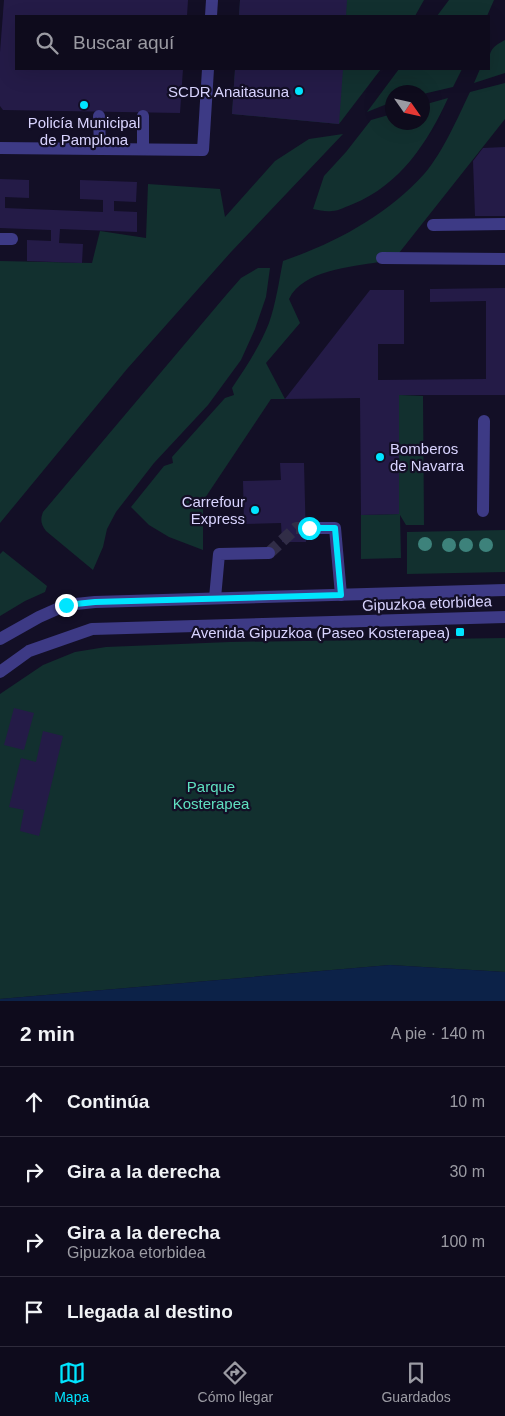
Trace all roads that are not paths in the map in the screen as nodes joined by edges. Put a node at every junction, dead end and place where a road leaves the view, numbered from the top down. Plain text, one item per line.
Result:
1 (212, 0) edge
2 (211, 15) edge
3 (208, 70) edge
4 (99, 116) dead end
5 (143, 116) dead end
6 (0, 148) edge
7 (100, 149) junction
8 (143, 150) junction
9 (505, 224) edge
10 (433, 225) dead end
11 (382, 258) dead end
12 (505, 259) edge
13 (484, 421) dead end
14 (482, 511) dead end
15 (309, 528) tunnel mouth
16 (269, 553) tunnel mouth
17 (505, 590) edge
18 (341, 595) junction
19 (215, 598) junction
20 (505, 617) edge
21 (0, 639) edge
22 (0, 672) edge

1 - 2 street
3 - 8 street
4 - 7 street
5 - 8 street
6 - 7 street
7 - 8 street
9 - 10 street
11 - 12 street
13 - 14 street
15 - 18 street
16 - 19 street
17 - 18 street, Gipuzkoa etorbidea
18 - 19 street, Gipuzkoa etorbidea
19 - 21 street, Gipuzkoa etorbidea
20 - 22 street, Gipuzkoa etorbidea

